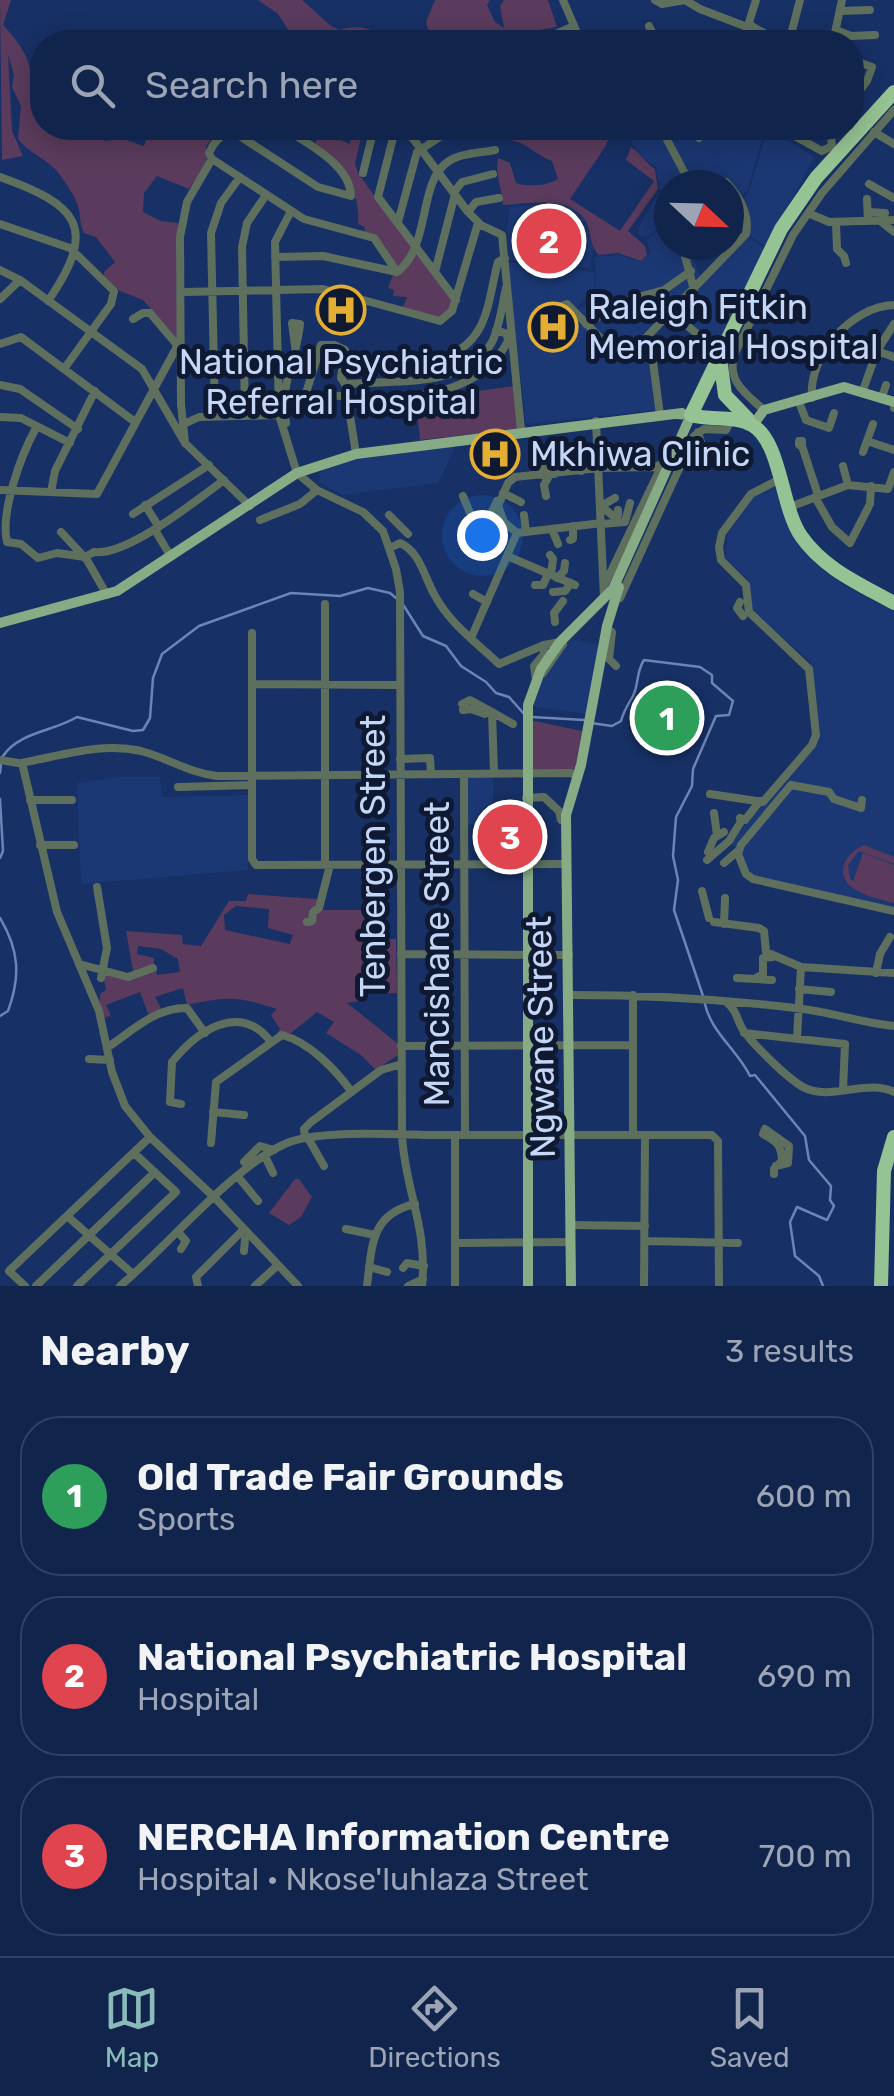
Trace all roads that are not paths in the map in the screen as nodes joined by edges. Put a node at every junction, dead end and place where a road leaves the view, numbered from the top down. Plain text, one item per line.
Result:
1 (563, 0) edge
2 (655, 0) edge
3 (756, 0) edge
4 (800, 0) edge
5 (842, 0) edge
6 (688, 1) edge
7 (870, 10) dead end
8 (840, 11) junction
9 (747, 25) junction
10 (574, 26) junction
11 (649, 26) dead end
12 (565, 30) edge
13 (576, 30) edge
14 (652, 30) edge
15 (746, 30) edge
16 (757, 30) edge
17 (793, 30) edge
18 (836, 30) edge
19 (864, 35) edge
20 (875, 35) dead end
21 (864, 64) edge
22 (864, 86) edge
23 (894, 92) edge
24 (894, 100) edge
25 (894, 110) edge
26 (864, 125) edge
27 (874, 132) junction
28 (864, 134) edge
29 (217, 140) edge
30 (247, 140) edge
31 (301, 140) edge
32 (371, 140) edge
33 (392, 140) edge
34 (416, 140) edge
35 (436, 140) edge
36 (668, 140) edge
37 (802, 140) edge
38 (831, 140) edge
39 (850, 140) edge
40 (859, 140) edge
41 (894, 144) edge
42 (422, 149) junction
43 (495, 150) dead end
44 (212, 160) junction
45 (438, 170) junction
46 (685, 170) edge
47 (363, 173) dead end
48 (493, 174) dead end
49 (0, 177) edge
50 (240, 177) junction
51 (869, 184) dead end
52 (454, 193) junction
53 (266, 194) junction
54 (499, 198) dead end
55 (894, 198) edge
56 (291, 211) junction
57 (744, 211) edge
58 (468, 212) junction
59 (808, 212) junction
60 (894, 220) edge
61 (398, 222) junction
62 (478, 223) junction
63 (836, 223) junction
64 (886, 223) edge
65 (0, 224) edge
66 (744, 236) edge
67 (885, 238) dead end
68 (416, 248) junction
69 (75, 252) junction
70 (275, 257) junction
71 (505, 258) junction
72 (687, 260) edge
73 (722, 260) edge
74 (846, 264) dead end
75 (0, 270) edge
76 (691, 271) junction
77 (397, 272) junction
78 (434, 272) junction
79 (20, 280) junction
80 (508, 281) junction
81 (275, 289) junction
82 (212, 290) junction
83 (244, 290) junction
84 (694, 290) junction
85 (182, 292) junction
86 (0, 300) edge
87 (456, 300) junction
88 (48, 301) junction
89 (893, 304) edge
90 (551, 310) dead end
91 (671, 312) junction
92 (133, 319) dead end
93 (586, 324) junction
94 (496, 330) junction
95 (90, 332) junction
96 (295, 336) dead end
97 (885, 336) edge
98 (702, 338) dead end
99 (180, 342) junction
100 (0, 344) edge
101 (636, 347) junction
102 (894, 360) edge
103 (64, 369) junction
104 (721, 374) junction
105 (289, 376) junction
106 (344, 379) junction
107 (308, 383) junction
108 (0, 385) edge
109 (886, 385) dead end
110 (154, 387) junction
111 (863, 390) junction
112 (95, 392) junction
113 (806, 396) junction
114 (347, 400) junction
115 (888, 402) edge
116 (278, 415) junction
117 (660, 415) junction
118 (0, 416) edge
119 (215, 416) junction
120 (245, 416) junction
121 (692, 417) junction
122 (746, 418) junction
123 (596, 421) junction
124 (135, 422) junction
125 (286, 423) dead end
126 (184, 424) junction
127 (36, 428) junction
128 (78, 429) junction
129 (522, 430) junction
130 (826, 438) dead end
131 (673, 440) dead end
132 (185, 442) junction
133 (70, 444) junction
134 (800, 448) dead end
135 (356, 454) junction
136 (709, 454) dead end
137 (574, 458) dead end
138 (662, 463) junction
139 (209, 465) junction
140 (842, 466) dead end
141 (599, 468) junction
142 (548, 471) junction
143 (894, 472) edge
144 (297, 473) junction
145 (583, 474) junction
146 (782, 478) junction
147 (224, 480) junction
148 (848, 485) junction
149 (871, 486) junction
150 (524, 488) dead end
151 (5, 490) edge
152 (317, 490) junction
153 (51, 492) junction
154 (464, 496) dead end
155 (502, 496) junction
156 (546, 496) dead end
157 (615, 498) dead end
158 (814, 499) junction
159 (521, 502) dead end
160 (630, 503) dead end
161 (145, 506) junction
162 (250, 506) junction
163 (600, 507) junction
164 (790, 507) junction
165 (618, 510) dead end
166 (133, 514) dead end
167 (389, 515) dead end
168 (524, 515) dead end
169 (539, 518) dead end
170 (260, 520) dead end
171 (587, 524) junction
172 (602, 524) junction
173 (573, 526) junction
174 (157, 528) junction
175 (546, 529) junction
176 (61, 532) dead end
177 (408, 534) dead end
178 (521, 535) junction
179 (585, 537) dead end
180 (570, 540) dead end
181 (548, 541) dead end
182 (558, 544) dead end
183 (390, 548) junction
184 (550, 555) dead end
185 (533, 556) dead end
186 (85, 558) junction
187 (172, 558) junction
188 (564, 564) dead end
189 (515, 566) junction
190 (552, 576) junction
191 (606, 584) junction
192 (535, 586) dead end
193 (493, 587) junction
194 (505, 592) dead end
195 (553, 592) dead end
196 (473, 594) dead end
197 (107, 595) junction
198 (620, 598) dead end
199 (894, 600) edge
200 (563, 601) dead end
201 (604, 601) junction
202 (487, 602) junction
203 (740, 602) dead end
204 (326, 604) dead end
205 (743, 616) dead end
206 (588, 617) junction
207 (556, 622) dead end
208 (0, 623) edge
209 (607, 627) junction
210 (252, 633) dead end
211 (471, 638) junction
212 (562, 641) junction
213 (544, 645) junction
214 (522, 654) junction
215 (534, 666) junction
216 (616, 666) dead end
217 (253, 684) junction
218 (534, 684) junction
219 (326, 685) junction
220 (400, 685) junction
221 (462, 707) dead end
222 (489, 713) junction
223 (513, 724) dead end
224 (400, 732) junction
225 (411, 733) dead end
226 (423, 753) dead end
227 (400, 755) junction
228 (18, 765) edge
229 (494, 773) junction
230 (527, 773) junction
231 (400, 774) junction
232 (431, 774) junction
233 (464, 774) junction
234 (326, 775) junction
235 (577, 777) junction
236 (252, 781) junction
237 (178, 787) dead end
238 (710, 794) dead end
239 (526, 798) junction
240 (30, 800) junction
241 (72, 800) dead end
242 (862, 800) dead end
243 (758, 803) junction
244 (744, 804) dead end
245 (714, 813) dead end
246 (566, 820) junction
247 (512, 823) dead end
248 (526, 825) junction
249 (65, 844) dead end
250 (40, 845) junction
251 (738, 850) junction
252 (724, 863) dead end
253 (526, 864) junction
254 (566, 864) junction
255 (327, 865) junction
256 (401, 865) junction
257 (464, 865) junction
258 (94, 891) dead end
259 (702, 891) dead end
260 (66, 898) dead end
261 (725, 898) dead end
262 (53, 903) junction
263 (894, 911) edge
264 (307, 922) dead end
265 (724, 924) junction
266 (890, 938) dead end
267 (401, 954) junction
268 (568, 954) junction
269 (106, 955) junction
270 (463, 955) junction
271 (528, 955) junction
272 (772, 957) junction
273 (79, 966) junction
274 (801, 967) junction
275 (153, 968) dead end
276 (876, 972) junction
277 (894, 974) edge
278 (737, 978) dead end
279 (756, 978) junction
280 (772, 980) dead end
281 (799, 990) junction
282 (831, 992) dead end
283 (570, 995) junction
284 (633, 995) junction
285 (720, 1000) junction
286 (798, 1008) junction
287 (894, 1026) edge
288 (744, 1032) junction
289 (206, 1034) junction
290 (797, 1039) junction
291 (270, 1042) junction
292 (569, 1044) junction
293 (528, 1045) junction
294 (633, 1045) junction
295 (401, 1046) junction
296 (464, 1046) junction
297 (108, 1047) junction
298 (88, 1060) dead end
299 (110, 1060) junction
300 (402, 1064) junction
301 (218, 1080) junction
302 (226, 1087) dead end
303 (843, 1090) junction
304 (351, 1092) junction
305 (894, 1092) edge
306 (181, 1104) dead end
307 (215, 1113) junction
308 (244, 1115) dead end
309 (402, 1134) junction
310 (633, 1134) junction
311 (460, 1135) junction
312 (528, 1135) junction
313 (570, 1135) junction
314 (645, 1136) junction
315 (150, 1137) junction
316 (307, 1138) junction
317 (213, 1140) dead end
318 (894, 1141) edge
319 (274, 1150) junction
320 (134, 1153) junction
321 (265, 1156) junction
322 (244, 1162) dead end
323 (324, 1166) dead end
324 (775, 1170) joint
325 (155, 1172) junction
326 (273, 1174) dead end
327 (238, 1178) junction
328 (214, 1198) junction
329 (258, 1201) dead end
330 (706, 1202) dead end
331 (719, 1203) junction
332 (415, 1204) junction
333 (68, 1216) junction
334 (190, 1222) junction
335 (571, 1225) junction
336 (645, 1226) junction
337 (346, 1229) dead end
338 (197, 1230) dead end
339 (178, 1232) junction
340 (376, 1235) junction
341 (89, 1236) junction
342 (241, 1241) junction
343 (529, 1241) junction
344 (645, 1241) junction
345 (571, 1242) junction
346 (718, 1242) junction
347 (456, 1243) junction
348 (738, 1243) dead end
349 (181, 1249) dead end
350 (110, 1255) junction
351 (278, 1265) junction
352 (424, 1266) junction
353 (369, 1267) junction
354 (403, 1268) dead end
355 (388, 1272) dead end
356 (290, 1278) junction
357 (133, 1280) edge
358 (422, 1282) edge
359 (25, 1286) edge
360 (36, 1286) edge
361 (77, 1286) edge
362 (120, 1286) edge
363 (198, 1286) edge
364 (255, 1286) edge
365 (282, 1286) edge
366 (298, 1286) edge
367 (367, 1286) edge
368 (408, 1286) edge
369 (455, 1286) edge
370 (528, 1286) edge
371 (571, 1286) edge
372 (644, 1286) edge
373 (719, 1286) edge
374 (882, 1286) edge

1 - 10 street
2 - 6 street
3 - 9 street
4 - 17 street
5 - 8 street
6 - 9 street
7 - 8 street
8 - 18 street
9 - 15 street
9 - 16 street
10 - 12 street
10 - 13 street
11 - 14 street
19 - 20 street
21 - 22 street
23 - 26 highway
24 - 28 highway
25 - 27 street
27 - 41 street
27 - 59 street
29 - 44 street
30 - 31 street
32 - 47 street
33 - 61 street
34 - 42 street
35 - 42 street
36 - 46 street
37 - 38 street
39 - 121 highway
40 - 104 highway
42 - 45 street
42 - 61 street
43 - 45 street
44 - 50 street
44 - 85 street
45 - 52 street
45 - 68 street
48 - 52 street
49 - 69 street
50 - 53 street
50 - 82 street
51 - 55 street
52 - 58 street
52 - 78 street
53 - 56 street
53 - 83 street
54 - 58 street
56 - 70 street
56 - 77 street
57 - 66 street
58 - 62 street
59 - 63 street
59 - 122 street
60 - 64 street
61 - 68 street
62 - 71 street
62 - 87 street
63 - 64 street
63 - 74 street
64 - 67 street
65 - 69 street
68 - 77 street
68 - 78 street
69 - 88 street
69 - 95 street
70 - 77 street
70 - 81 street
71 - 80 street
71 - 106 street
72 - 76 street
73 - 84 street
75 - 79 street
76 - 84 street
76 - 93 street
78 - 87 street
79 - 86 street
79 - 88 street
80 - 94 street
80 - 129 street
81 - 83 street
81 - 87 street
81 - 116 street
82 - 83 street
82 - 85 street
82 - 119 street
83 - 120 street
84 - 91 street
85 - 99 street
88 - 95 street
89 - 113 street
90 - 93 street
91 - 98 street
91 - 101 street
92 - 99 street
93 - 101 street
94 - 106 street
94 - 114 street
95 - 103 street
95 - 110 street
96 - 105 street
97 - 102 street
97 - 111 street
99 - 110 street
99 - 126 street
100 - 103 street
101 - 117 street
103 - 112 street
104 - 121 highway
104 - 122 highway
105 - 107 street
105 - 125 street
106 - 107 street
106 - 114 street
107 - 114 street
108 - 128 street
109 - 115 street
110 - 124 street
110 - 132 street
111 - 113 main road
111 - 115 main road
112 - 124 street
112 - 128 street
113 - 122 main road
113 - 130 street
114 - 135 street
116 - 120 street
116 - 144 street
117 - 121 main road
117 - 123 main road
118 - 127 street
119 - 120 street
119 - 126 street
121 - 122 highway
121 - 136 street
121 - 198 street
121 - 201 main road
121 - 209 main road, Ngwane Street
122 - 146 highway
123 - 129 main road
123 - 141 street
124 - 153 street
126 - 132 street
127 - 133 street
127 - 151 street
128 - 133 street
129 - 135 main road
131 - 138 street
132 - 139 street
133 - 153 street
134 - 158 street
135 - 144 main road
137 - 145 street
138 - 141 street
138 - 191 street
139 - 147 street
139 - 161 street
140 - 148 street
141 - 145 street
141 - 163 street
142 - 145 street
142 - 150 street
142 - 155 street
142 - 156 street
143 - 149 street
144 - 152 street, Tenbergen Street
144 - 162 main road
146 - 164 highway
146 - 243 street
147 - 162 street
147 - 174 street
148 - 149 street
148 - 158 street
149 - 158 street
151 - 153 street
151 - 186 street
152 - 170 street
152 - 183 street, Tenbergen Street
154 - 155 street
155 - 159 street
155 - 178 street
157 - 163 street
158 - 164 street
160 - 172 street
161 - 166 street
161 - 174 street
162 - 187 main road
163 - 165 street
163 - 172 street
164 - 199 highway
167 - 177 street
168 - 178 street
169 - 175 street
171 - 172 street
171 - 173 street
171 - 179 street
172 - 191 street
173 - 175 street
173 - 180 street
174 - 186 street
174 - 187 street
175 - 178 street
175 - 181 street
175 - 182 street
176 - 186 street
178 - 189 street
183 - 211 street
183 - 220 street, Tenbergen Street
184 - 190 street
185 - 189 street
186 - 197 street
187 - 197 main road
188 - 190 street
189 - 190 street
189 - 193 street
190 - 192 street
190 - 195 street
191 - 201 street
193 - 194 street
193 - 202 street
196 - 202 street
197 - 208 main road
200 - 207 street
201 - 206 main road
202 - 211 street
203 - 205 street
204 - 219 street
206 - 209 main road
206 - 212 main road
209 - 216 street
209 - 235 main road, Ngwane Street
210 - 217 street
211 - 214 street
212 - 213 street
212 - 218 main road
213 - 214 street
213 - 215 street
214 - 215 street
215 - 218 street
217 - 219 street
217 - 236 street
218 - 230 main road
219 - 220 street
219 - 234 street
220 - 224 street, Tenbergen Street
221 - 222 street
222 - 223 street
222 - 229 street
224 - 225 street
224 - 227 street, Tenbergen Street
226 - 227 street
227 - 231 street, Tenbergen Street
227 - 232 street
228 - 236 street
228 - 240 street
229 - 230 street
229 - 233 street
230 - 235 street
230 - 239 main road
231 - 232 street
231 - 234 street
231 - 256 street, Tenbergen Street
232 - 233 street
233 - 257 street, Mancishane Street
234 - 236 street
234 - 255 street
235 - 246 main road, Ngwane Street
236 - 237 street
236 - 255 street
238 - 243 street
239 - 246 street
239 - 248 main road
240 - 241 street
240 - 250 street
242 - 251 street
243 - 244 street
243 - 245 street
246 - 254 main road, Ngwane Street
247 - 248 street
248 - 253 main road
249 - 250 street
250 - 262 street
251 - 252 street
251 - 263 street
253 - 254 street
253 - 257 street
253 - 271 main road
254 - 268 main road, Ngwane Street
255 - 256 street
255 - 264 street
256 - 257 street
256 - 267 street, Tenbergen Street
257 - 270 street, Mancishane Street
258 - 269 street
259 - 265 street
260 - 262 street
261 - 265 street
262 - 273 street
265 - 272 street
266 - 276 street
267 - 270 street
267 - 295 street, Tenbergen Street
268 - 271 street
268 - 283 main road, Ngwane Street
269 - 273 street
269 - 275 street
270 - 271 street
270 - 296 street, Mancishane Street
271 - 293 main road
272 - 274 street
272 - 279 street
273 - 297 street
274 - 276 street
274 - 281 street
276 - 277 street
278 - 279 street
279 - 280 street
281 - 282 street
281 - 286 street
283 - 284 street
283 - 292 main road, Ngwane Street
284 - 285 street
284 - 294 street
285 - 286 street
285 - 288 street
286 - 287 street
286 - 290 street
288 - 290 street
288 - 303 street
289 - 291 street
289 - 297 street
289 - 306 street
290 - 303 street
291 - 301 street
291 - 304 street
292 - 293 street
292 - 294 street
292 - 313 main road, Ngwane Street
293 - 296 street
293 - 312 main road
294 - 310 street
295 - 296 street
295 - 300 street, Tenbergen Street
296 - 311 street, Mancishane Street
297 - 299 street
298 - 299 street
299 - 315 street
300 - 304 street
300 - 309 street, Tenbergen Street
301 - 302 street
301 - 307 street
303 - 305 street
304 - 316 street
307 - 308 street
307 - 317 street
309 - 311 street
309 - 316 street
309 - 332 street, Tenbergen Street
310 - 313 street
310 - 314 street
311 - 312 street
311 - 347 street, Mancishane Street
312 - 313 street
312 - 343 main road
313 - 335 main road, Ngwane Street
314 - 331 street
314 - 336 street
315 - 320 street
315 - 328 street
316 - 319 street
316 - 323 street
318 - 374 highway
319 - 321 street
319 - 322 street
320 - 325 street
320 - 333 street
321 - 326 street
321 - 327 street
324 - 324 street
325 - 341 street
325 - 350 street
327 - 328 street
327 - 329 street
328 - 334 street
328 - 342 street
330 - 331 street
331 - 346 street
332 - 340 street
332 - 352 street, Tenbergen Street
333 - 341 street
333 - 359 street
334 - 338 street
334 - 339 street
335 - 336 street
335 - 345 main road, Ngwane Street
336 - 344 street
337 - 340 street
339 - 349 street
339 - 357 street
340 - 353 street
341 - 350 street
341 - 360 street
342 - 351 street
342 - 363 street
343 - 345 street
343 - 347 street
343 - 370 main road
344 - 346 street
344 - 372 street
345 - 371 main road, Ngwane Street
346 - 348 street
346 - 373 street
347 - 369 street, Mancishane Street
350 - 357 street
350 - 361 street
351 - 356 street
351 - 364 street
352 - 354 street
352 - 358 street, Tenbergen Street
353 - 355 street
353 - 367 street
356 - 365 street
356 - 366 street
357 - 362 street
358 - 368 street

